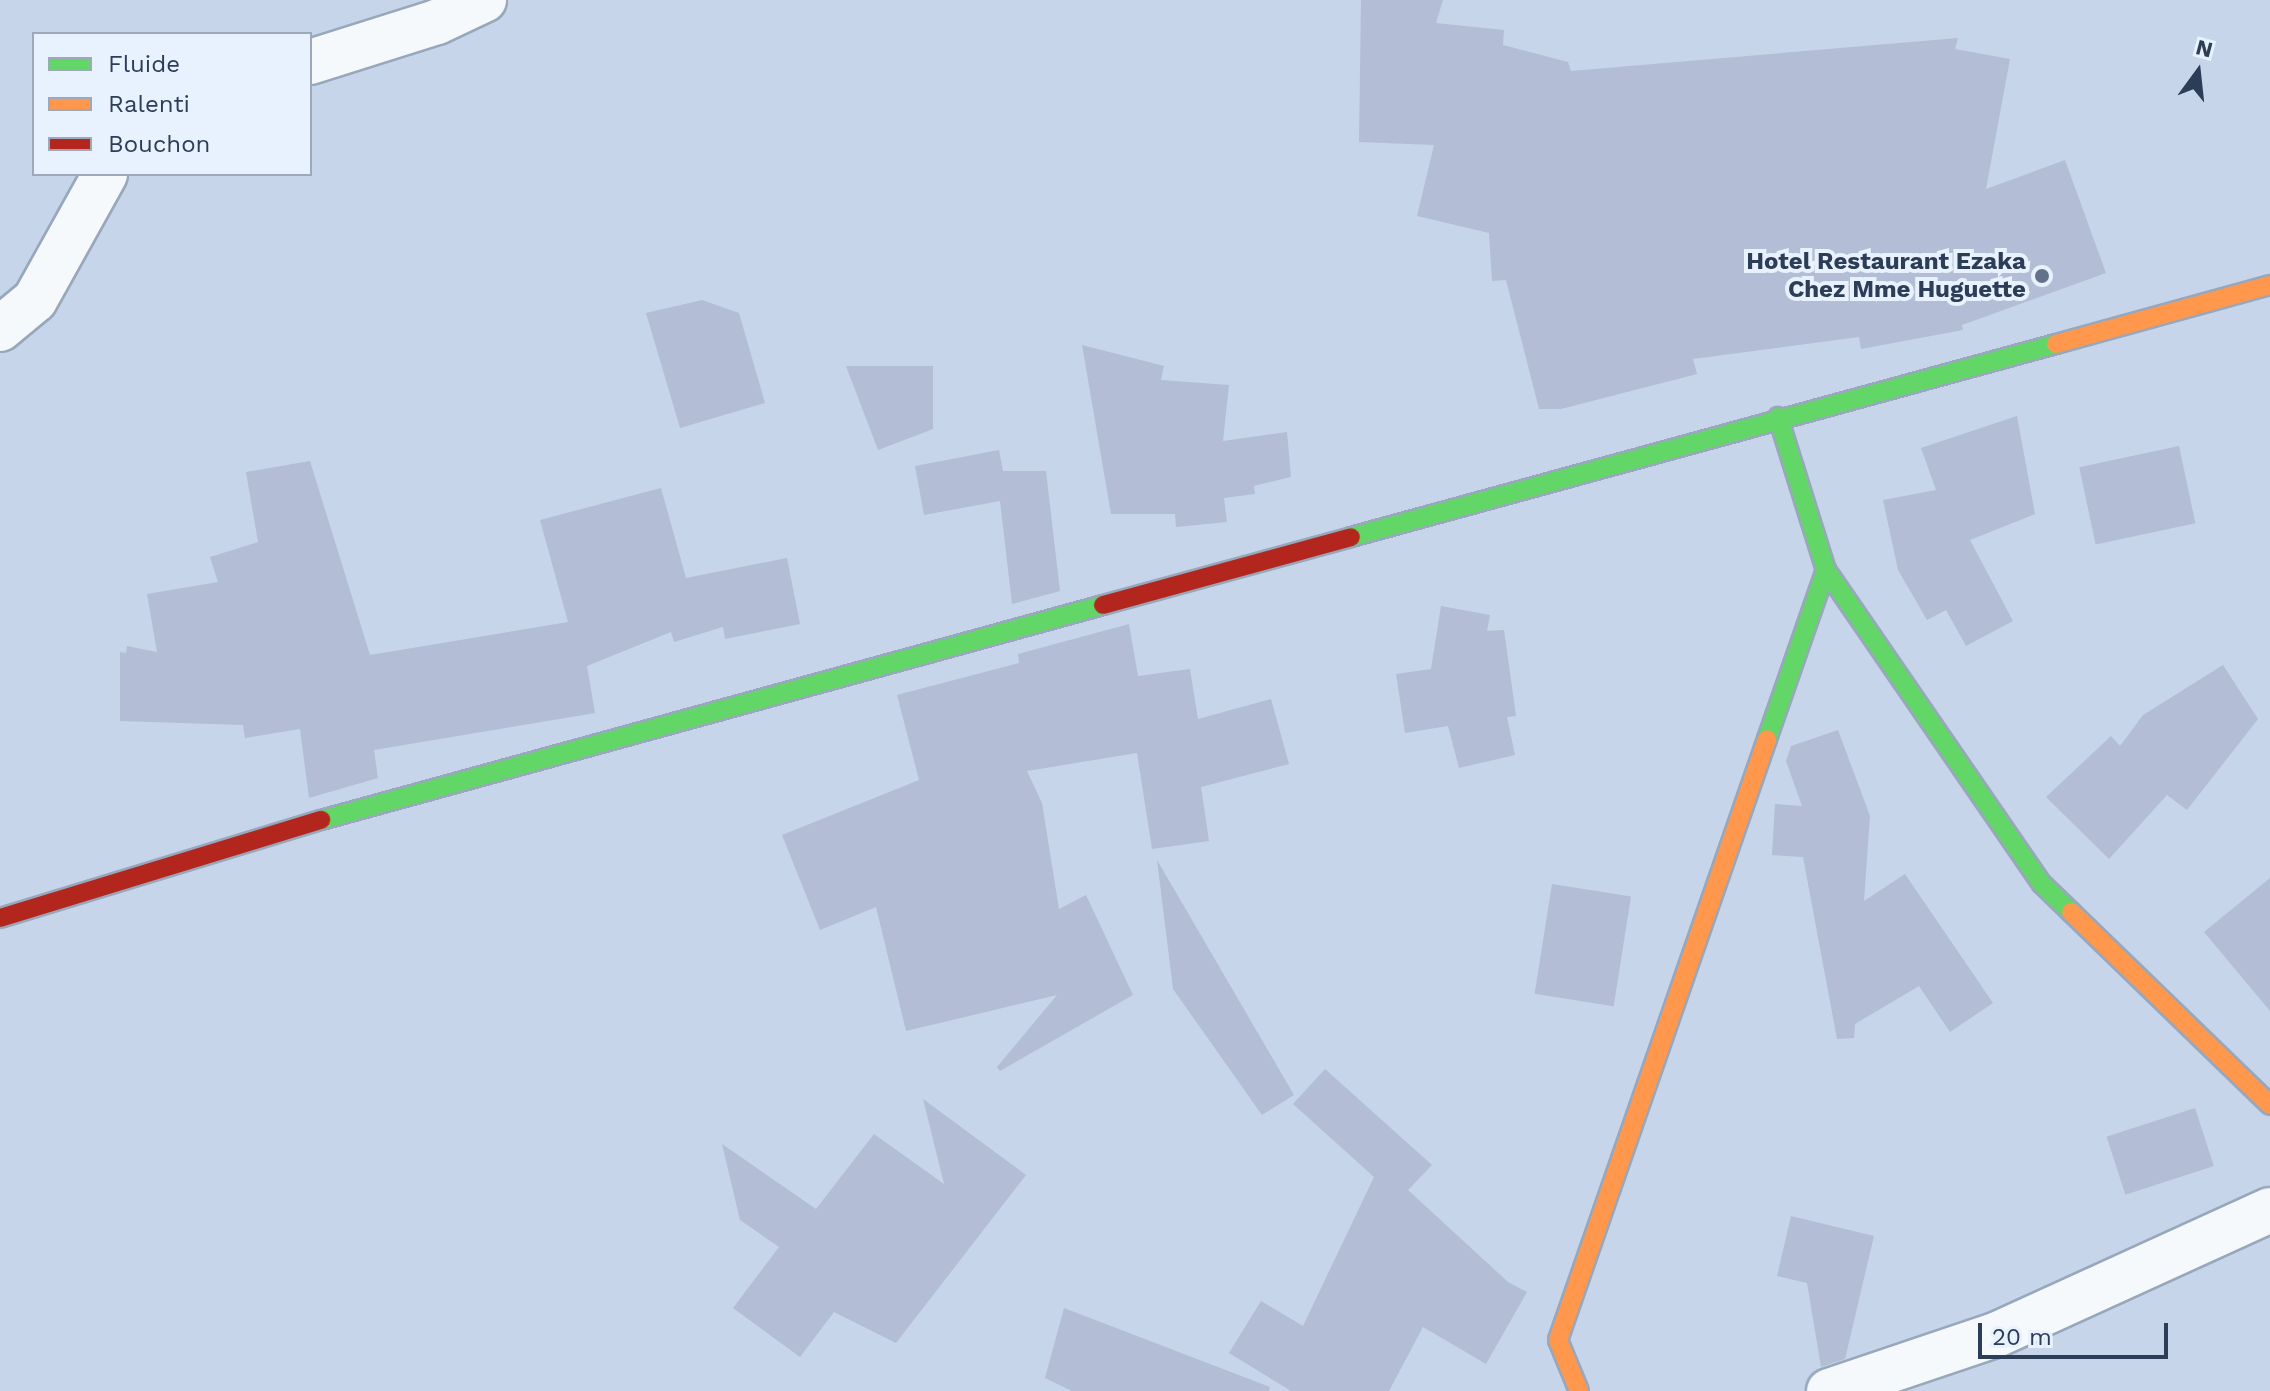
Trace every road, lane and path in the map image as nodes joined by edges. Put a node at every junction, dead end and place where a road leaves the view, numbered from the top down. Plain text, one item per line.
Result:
1 (484, 0) edge
2 (312, 61) edge
3 (104, 176) edge
4 (2270, 285) edge
5 (0, 329) edge
6 (1778, 417) junction
7 (1826, 570) junction
8 (0, 918) edge
9 (2270, 1105) edge
10 (2270, 1210) edge
11 (1579, 1391) edge
12 (1829, 1391) edge

1 - 2 street
3 - 5 street
4 - 6 street
6 - 7 street
6 - 8 street
7 - 9 street
7 - 11 street
10 - 12 street

